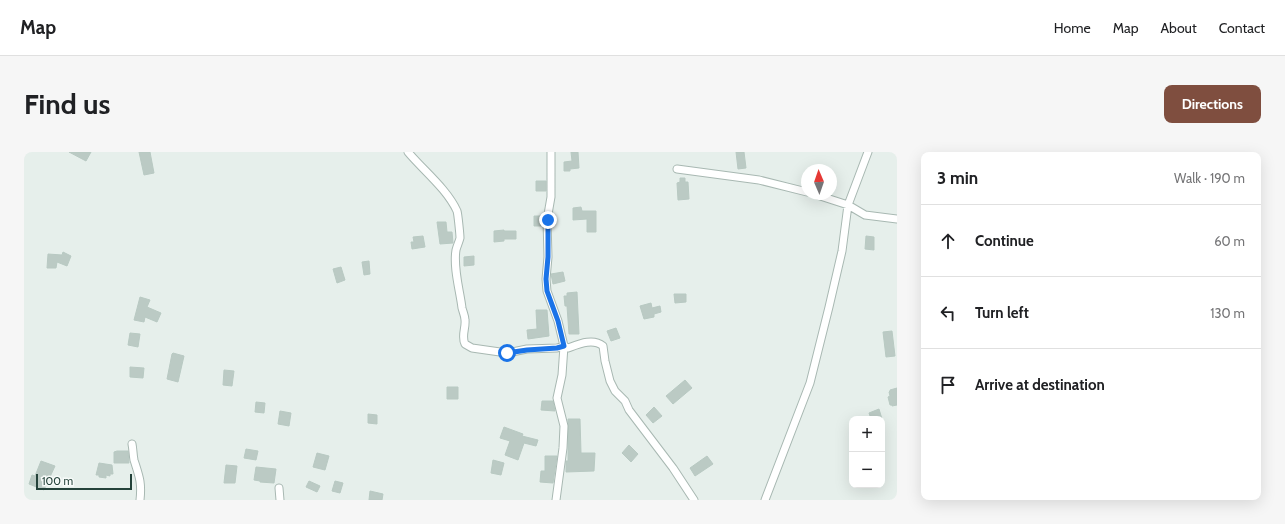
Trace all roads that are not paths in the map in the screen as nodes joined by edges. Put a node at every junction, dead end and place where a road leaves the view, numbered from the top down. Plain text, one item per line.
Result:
1 (408, 152) edge
2 (551, 152) edge
3 (868, 152) edge
4 (677, 169) dead end
5 (801, 190) edge
6 (833, 200) edge
7 (848, 205) junction
8 (897, 219) edge
9 (564, 346) junction
10 (132, 444) dead end
11 (279, 488) dead end
12 (140, 500) edge
13 (280, 500) edge
14 (556, 500) edge
15 (694, 500) edge
16 (765, 500) edge

1 - 9 street
2 - 9 street
3 - 7 street
4 - 5 street
6 - 7 street
7 - 8 street
7 - 16 street
9 - 14 street
9 - 15 street
10 - 12 street
11 - 13 street

